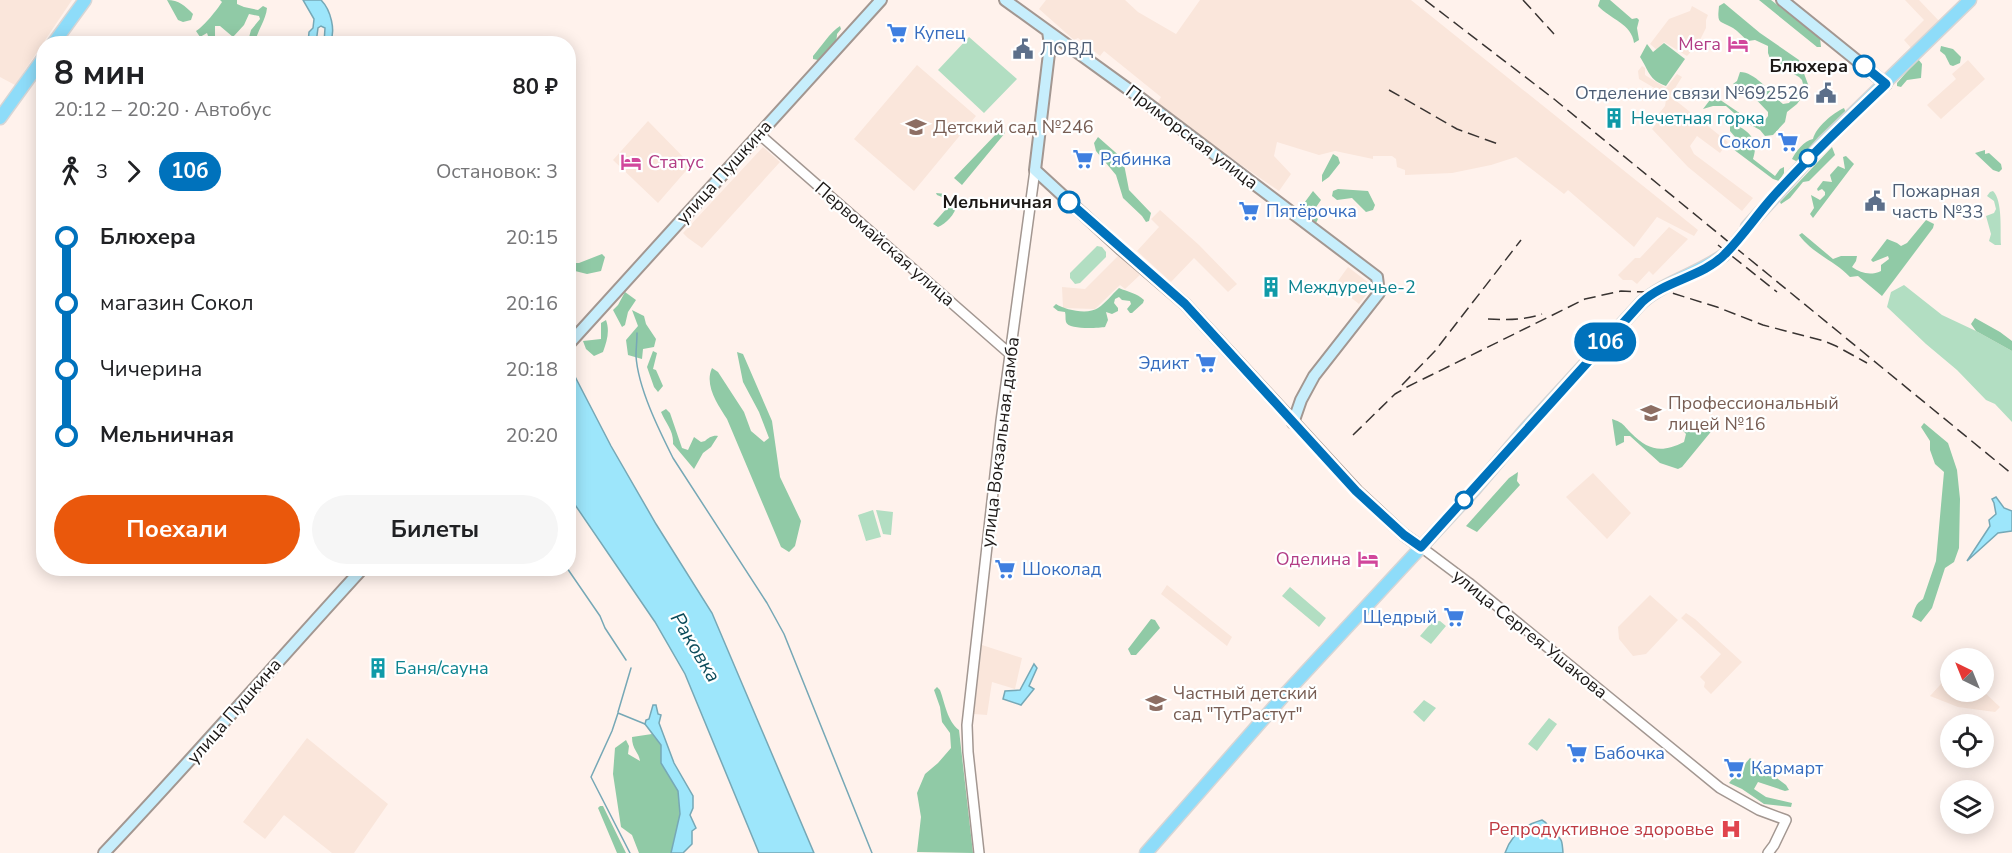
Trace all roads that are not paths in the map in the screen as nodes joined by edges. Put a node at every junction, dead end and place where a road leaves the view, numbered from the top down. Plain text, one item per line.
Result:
1 (85, 0) edge
2 (881, 0) edge
3 (1005, 0) edge
4 (1782, 0) edge
5 (1970, 0) edge
6 (1048, 31) junction
7 (59, 36) edge
8 (36, 67) edge
9 (1886, 84) junction
10 (0, 118) edge
11 (759, 134) junction
12 (1035, 170) junction
13 (1747, 227) tunnel mouth
14 (1724, 255) tunnel mouth
15 (576, 336) edge
16 (1011, 354) junction
17 (1293, 423) junction
18 (1421, 547) junction
19 (356, 576) edge
20 (104, 853) edge
21 (979, 853) edge
22 (1146, 853) edge
23 (1768, 853) edge

1 - 7 main road
2 - 11 main road, улица Пушкина
3 - 6 main road, Приморская улица
4 - 9 main road
5 - 9 main road
6 - 12 main road, улица Вокзальная дамба
6 - 17 main road, Приморская улица
8 - 10 main road
9 - 13 main road
11 - 15 main road, улица Пушкина
11 - 16 street, Первомайская улица
12 - 16 street, улица Вокзальная дамба
12 - 17 main road, улица Сергея Ушакова
14 - 18 main road
16 - 21 street, улица Вокзальная дамба
17 - 18 main road, улица Сергея Ушакова
18 - 22 main road
18 - 23 street, улица Сергея Ушакова
19 - 20 main road, улица Пушкина

